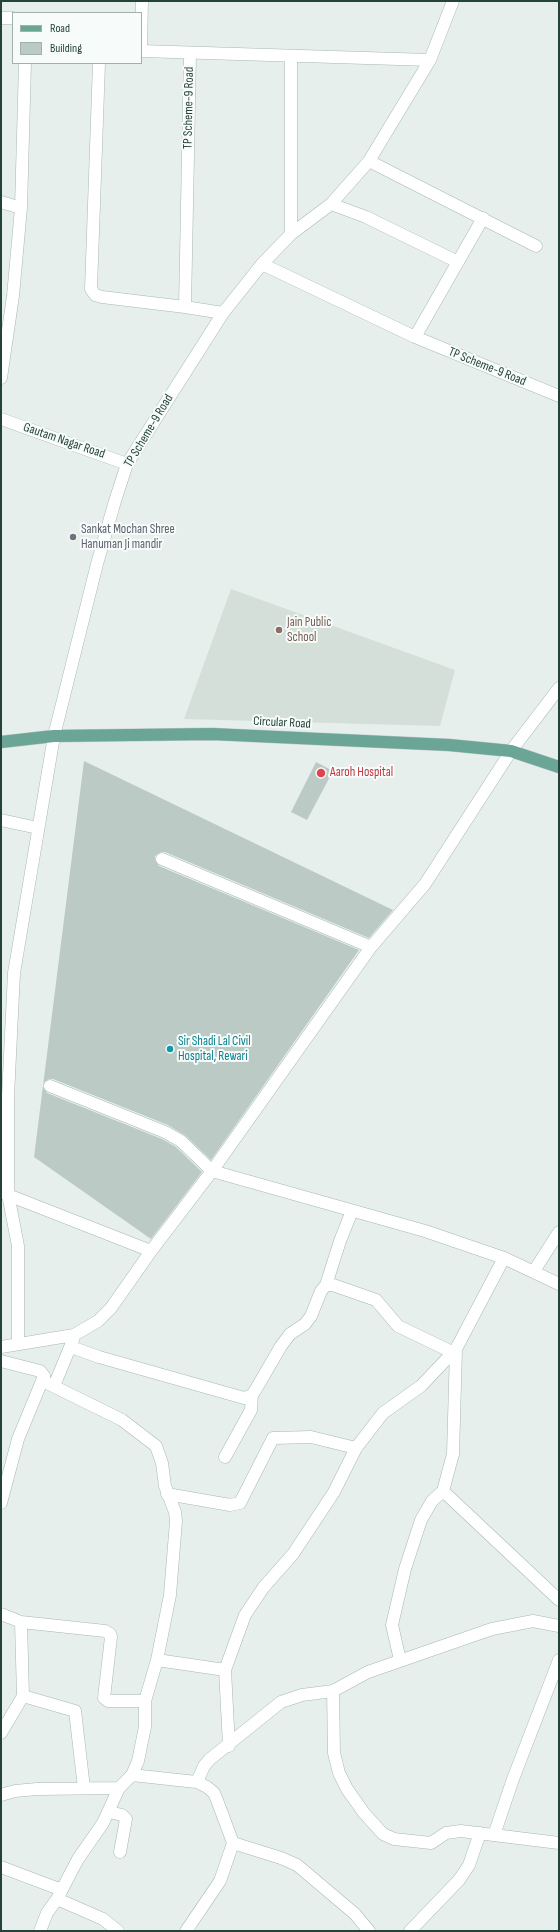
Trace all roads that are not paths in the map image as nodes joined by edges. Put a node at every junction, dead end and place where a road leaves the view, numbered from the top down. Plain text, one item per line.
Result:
1 (142, 1) edge
2 (453, 1) edge
3 (142, 15) edge
4 (1, 18) edge
5 (12, 18) edge
6 (142, 51) edge
7 (190, 53) junction
8 (291, 56) junction
9 (430, 60) junction
10 (25, 64) edge
11 (99, 64) edge
12 (369, 161) junction
13 (1, 202) edge
14 (331, 204) junction
15 (21, 208) junction
16 (483, 218) junction
17 (292, 234) junction
18 (536, 246) dead end
19 (458, 262) junction
20 (262, 264) junction
21 (185, 306) junction
22 (223, 313) junction
23 (415, 337) junction
24 (1, 378) edge
25 (559, 396) edge
26 (1, 419) edge
27 (127, 464) junction
28 (559, 688) edge
29 (54, 736) junction
30 (1, 742) edge
31 (511, 751) junction
32 (559, 767) edge
33 (1, 820) edge
34 (38, 828) junction
35 (162, 859) dead end
36 (371, 946) junction
37 (50, 1086) dead end
38 (212, 1170) junction
39 (5, 1193) edge
40 (352, 1211) junction
41 (559, 1232) edge
42 (151, 1251) junction
43 (504, 1258) junction
44 (534, 1271) junction
45 (559, 1284) edge
46 (326, 1285) junction
47 (73, 1341) junction
48 (18, 1344) junction
49 (1, 1347) edge
50 (454, 1351) junction
51 (1, 1361) edge
52 (48, 1383) junction
53 (252, 1395) junction
54 (356, 1448) junction
55 (225, 1457) dead end
56 (443, 1491) junction
57 (167, 1494) junction
58 (1, 1503) edge
59 (559, 1600) edge
60 (1, 1614) edge
61 (21, 1622) junction
62 (559, 1626) edge
63 (157, 1660) junction
64 (400, 1660) junction
65 (559, 1660) edge
66 (225, 1670) junction
67 (333, 1691) junction
68 (23, 1696) junction
69 (145, 1701) junction
70 (1, 1733) edge
71 (229, 1746) junction
72 (132, 1775) junction
73 (197, 1782) junction
74 (84, 1788) junction
75 (119, 1788) junction
76 (1, 1795) edge
77 (109, 1812) junction
78 (480, 1833) junction
79 (494, 1835) junction
80 (559, 1842) edge
81 (233, 1843) junction
82 (120, 1852) dead end
83 (1, 1868) edge
84 (60, 1895) junction
85 (40, 1931) edge
86 (118, 1931) edge
87 (186, 1931) edge
88 (369, 1931) edge
89 (410, 1931) edge

1 - 3 street, TP Scheme-9 Road
2 - 9 street, TP Scheme-9 Road
4 - 5 street
6 - 7 street, TP Scheme-9 Road
7 - 8 street, TP Scheme-9 Road
7 - 21 street, TP Scheme-9 Road
8 - 9 street, TP Scheme-9 Road
8 - 17 street
9 - 12 street, TP Scheme-9 Road
10 - 15 street
11 - 21 street
12 - 14 street, TP Scheme-9 Road
12 - 16 street
13 - 15 street
14 - 17 street, TP Scheme-9 Road
14 - 19 street
15 - 24 street
16 - 18 street
16 - 19 street
17 - 20 street, TP Scheme-9 Road
19 - 23 street
20 - 22 street, TP Scheme-9 Road
20 - 23 street, TP Scheme-9 Road
21 - 22 street
22 - 27 street, TP Scheme-9 Road
23 - 25 street, TP Scheme-9 Road
26 - 27 street, Gautam Nagar Road
27 - 29 street, TP Scheme-9 Road
28 - 31 street
29 - 30 main road, Circular Road
29 - 31 main road, Circular Road
29 - 34 street, TP Scheme-9 Road
31 - 32 main road, Circular Road
31 - 36 street
33 - 34 street
34 - 39 street, TP Scheme-9 Road
35 - 36 street
36 - 38 street
37 - 38 street
38 - 40 street
38 - 42 street
39 - 42 street
39 - 48 street, TP Scheme-9 Road
40 - 43 street
40 - 46 street
41 - 44 street
42 - 47 street
43 - 44 street
43 - 50 street
44 - 45 street
46 - 50 street
46 - 53 street
47 - 48 street
47 - 52 street
47 - 53 street
48 - 49 street
50 - 54 street
50 - 56 street
51 - 52 street
52 - 57 street
52 - 58 street
53 - 55 street
54 - 57 street
54 - 66 street
56 - 59 street
56 - 64 street
57 - 63 street
60 - 61 street
61 - 68 street
61 - 69 street
62 - 64 street
63 - 66 street
63 - 69 street
64 - 67 street
65 - 79 street
66 - 71 street
67 - 71 street
67 - 78 street
68 - 70 street
68 - 74 street
69 - 72 street
71 - 73 street
72 - 73 street
72 - 75 street
73 - 81 street
74 - 75 street
74 - 76 street
75 - 77 street
77 - 82 street
77 - 84 street
78 - 79 street
78 - 89 street
79 - 80 street
81 - 87 street
81 - 88 street
83 - 84 street
84 - 85 street
84 - 86 street

